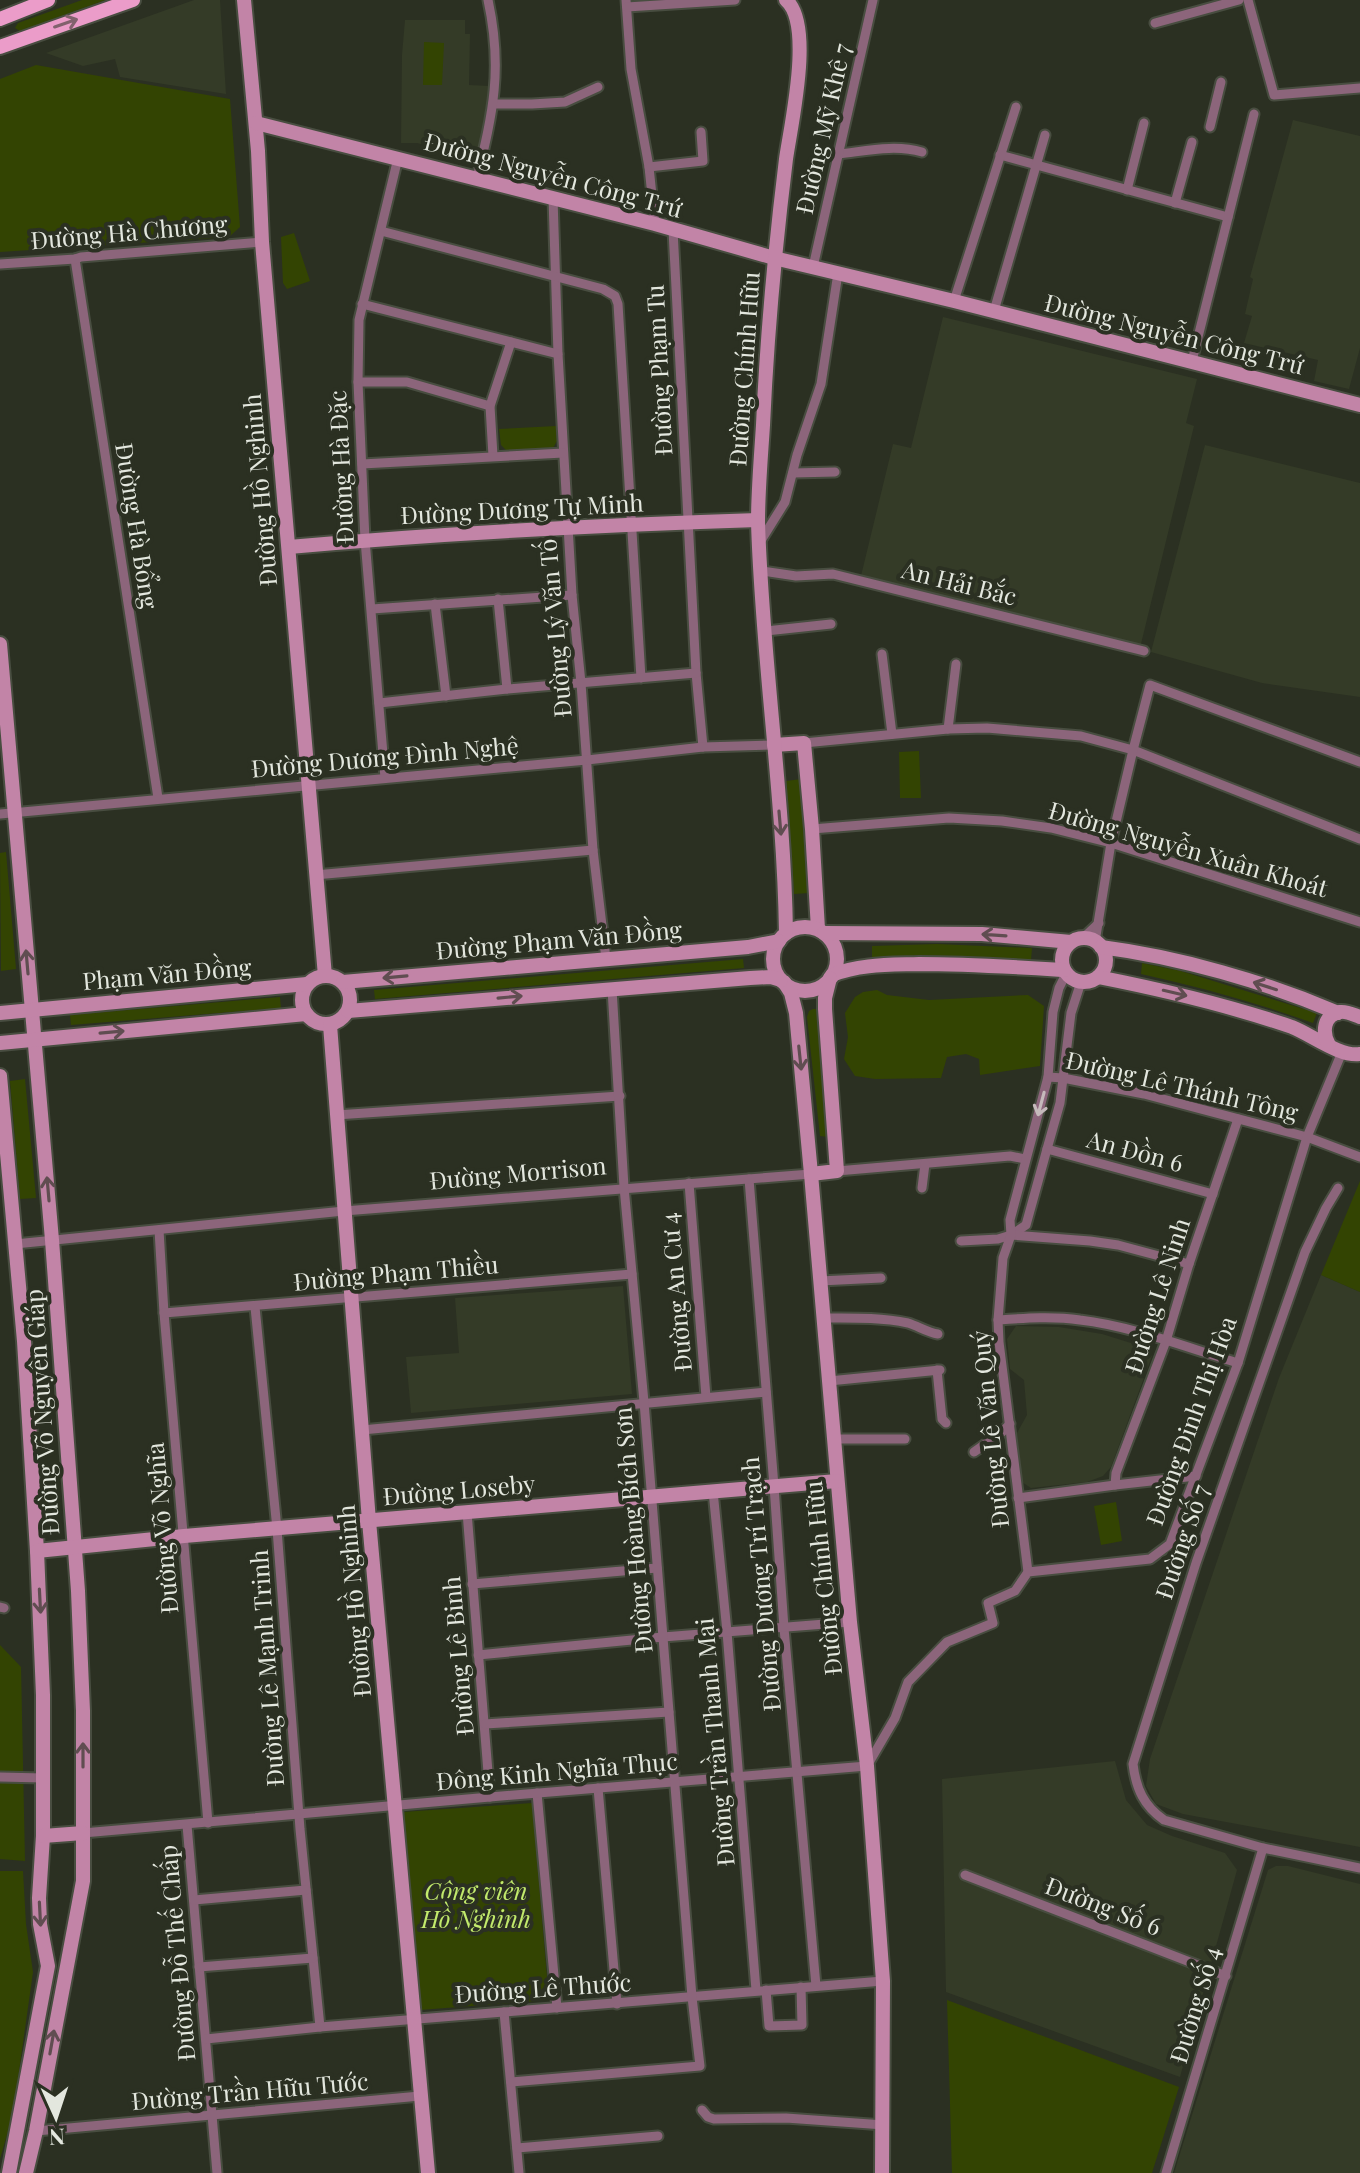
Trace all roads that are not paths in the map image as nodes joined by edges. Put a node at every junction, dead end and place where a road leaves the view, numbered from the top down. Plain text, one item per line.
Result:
1 (48, 0) edge
2 (133, 0) edge
3 (244, 0) edge
4 (488, 0) edge
5 (735, 0) edge
6 (786, 0) edge
7 (873, 0) edge
8 (1239, 0) edge
9 (1248, 0) edge
10 (627, 4) edge
11 (0, 19) edge
12 (1155, 23) dead end
13 (0, 47) edge
14 (1221, 82) dead end
15 (598, 87) dead end
16 (1360, 88) edge
17 (493, 104) junction
18 (1016, 107) dead end
19 (1254, 114) dead end
20 (256, 123) junction
21 (1144, 123) dead end
22 (1210, 127) dead end
23 (701, 132) dead end
24 (1045, 135) dead end
25 (1192, 142) dead end
26 (922, 152) dead end
27 (839, 154) junction
28 (1000, 155) junction
29 (398, 158) junction
30 (1037, 165) junction
31 (649, 167) junction
32 (477, 178) junction
33 (1127, 190) junction
34 (553, 198) junction
35 (1175, 203) junction
36 (1228, 217) junction
37 (655, 224) junction
38 (673, 230) junction
39 (381, 231) junction
40 (262, 242) junction
41 (78, 255) junction
42 (774, 258) junction
43 (0, 264) edge
44 (813, 267) junction
45 (838, 273) junction
46 (556, 278) junction
47 (954, 301) junction
48 (362, 304) junction
49 (994, 311) junction
50 (511, 342) junction
51 (558, 354) junction
52 (1192, 361) junction
53 (358, 382) junction
54 (1360, 405) edge
55 (490, 406) junction
56 (563, 453) junction
57 (493, 456) junction
58 (362, 464) junction
59 (835, 472) dead end
60 (793, 473) junction
61 (758, 520) junction
62 (688, 523) junction
63 (630, 525) junction
64 (568, 527) junction
65 (365, 540) junction
66 (760, 542) junction
67 (289, 547) junction
68 (762, 571) junction
69 (572, 595) junction
70 (498, 599) junction
71 (435, 604) junction
72 (372, 609) junction
73 (831, 624) dead end
74 (766, 631) junction
75 (0, 644) edge
76 (1144, 651) dead end
77 (882, 654) dead end
78 (956, 664) dead end
79 (696, 673) junction
80 (641, 678) junction
81 (581, 683) junction
82 (507, 689) junction
83 (446, 696) junction
84 (379, 703) junction
85 (948, 729) junction
86 (892, 734) junction
87 (804, 743) junction
88 (774, 745) junction
89 (703, 747) junction
90 (1133, 750) junction
91 (587, 760) junction
92 (1360, 762) edge
93 (385, 778) junction
94 (308, 785) junction
95 (158, 798) junction
96 (7, 813) edge
97 (812, 829) junction
98 (1360, 839) edge
99 (1111, 843) junction
100 (593, 850) junction
101 (315, 875) junction
102 (1360, 922) edge
103 (821, 931) junction
104 (782, 937) junction
105 (1088, 942) junction
106 (606, 959) junction
107 (1065, 972) junction
108 (325, 976) junction
109 (831, 976) junction
110 (1098, 977) junction
111 (783, 981) junction
112 (343, 982) junction
113 (1081, 982) junction
114 (307, 984) junction
115 (612, 989) junction
116 (31, 1010) junction
117 (348, 1011) junction
118 (0, 1013) edge
119 (1338, 1013) junction
120 (1359, 1013) edge
121 (306, 1014) junction
122 (330, 1025) junction
123 (34, 1040) junction
124 (0, 1043) edge
125 (1349, 1053) edge
126 (0, 1076) edge
127 (1048, 1077) junction
128 (1063, 1078) junction
129 (620, 1096) junction
130 (336, 1115) junction
131 (1238, 1119) junction
132 (1307, 1137) junction
133 (1047, 1149) junction
134 (1360, 1157) edge
135 (1025, 1159) junction
136 (925, 1164) junction
137 (837, 1171) junction
138 (811, 1174) junction
139 (749, 1179) junction
140 (689, 1183) junction
141 (624, 1187) junction
142 (922, 1188) dead end
143 (1338, 1188) dead end
144 (1213, 1194) junction
145 (344, 1211) junction
146 (159, 1230) junction
147 (1011, 1235) junction
148 (52, 1240) junction
149 (961, 1241) dead end
150 (15, 1244) junction
151 (1189, 1264) junction
152 (632, 1274) junction
153 (881, 1278) dead end
154 (820, 1281) junction
155 (351, 1298) junction
156 (255, 1307) junction
157 (164, 1313) junction
158 (823, 1318) junction
159 (998, 1320) junction
160 (938, 1334) dead end
161 (1166, 1341) junction
162 (1238, 1363) junction
163 (829, 1381) junction
164 (766, 1392) junction
165 (706, 1397) junction
166 (644, 1402) junction
167 (946, 1423) dead end
168 (1010, 1424) junction
169 (362, 1430) junction
170 (833, 1439) junction
171 (905, 1439) dead end
172 (974, 1452) dead end
173 (1196, 1476) junction
174 (837, 1481) junction
175 (1115, 1485) junction
176 (774, 1486) junction
177 (713, 1491) junction
178 (651, 1497) junction
179 (1018, 1498) junction
180 (467, 1512) junction
181 (369, 1521) junction
182 (277, 1529) junction
183 (184, 1536) junction
184 (75, 1547) junction
185 (37, 1551) junction
186 (657, 1568) junction
187 (1028, 1572) junction
188 (472, 1584) junction
189 (850, 1622) junction
190 (784, 1628) junction
191 (727, 1632) junction
192 (663, 1637) junction
193 (478, 1655) junction
194 (669, 1712) junction
195 (485, 1724) junction
196 (867, 1766) junction
197 (798, 1773) junction
198 (0, 1777) edge
199 (739, 1777) junction
200 (43, 1778) junction
201 (675, 1782) junction
202 (598, 1788) junction
203 (537, 1793) junction
204 (490, 1797) junction
205 (395, 1806) junction
206 (299, 1813) junction
207 (208, 1823) junction
208 (187, 1825) junction
209 (83, 1833) junction
210 (43, 1836) junction
211 (1258, 1847) junction
212 (1360, 1868) edge
213 (965, 1875) dead end
214 (306, 1890) junction
215 (194, 1900) junction
216 (313, 1958) junction
217 (199, 1967) junction
218 (1226, 1976) junction
219 (883, 1981) junction
220 (816, 1986) junction
221 (801, 1987) junction
222 (761, 1990) junction
223 (692, 1997) junction
224 (617, 2004) junction
225 (557, 2008) junction
226 (504, 2012) junction
227 (413, 2019) junction
228 (320, 2027) junction
229 (206, 2039) junction
230 (511, 2082) junction
231 (420, 2096) junction
232 (702, 2110) dead end
233 (211, 2115) junction
234 (884, 2125) junction
235 (19, 2129) junction
236 (36, 2131) junction
237 (658, 2136) dead end
238 (517, 2148) junction
239 (9, 2173) edge
240 (26, 2173) edge
241 (217, 2173) edge
242 (428, 2173) edge
243 (519, 2173) edge
244 (882, 2173) edge
245 (1166, 2173) edge

1 - 11 main road
13 -> 2 main road
3 - 20 street, Đường Hồ Nghinh
4 - 17 street
5 - 10 street
6 - 42 street, Đường Chính Hữu
7 - 27 street, Đường Mỹ Khê 7
8 - 12 street
9 - 16 street
10 - 31 street
14 - 22 street
15 - 17 street
17 - 32 street
18 - 28 street
19 - 36 street
20 - 29 street, Đường Nguyễn Công Trứ
20 - 40 street, Đường Hồ Nghinh
21 - 33 street
23 - 31 street
24 - 30 street
25 - 35 street
26 - 27 street
27 - 44 street, Đường Mỹ Khê 7
28 - 30 street
28 - 47 street
29 - 32 street, Đường Nguyễn Công Trứ
29 - 39 street, Đường Hà Đặc
30 - 33 street
30 - 49 street
31 - 37 street
32 - 34 street, Đường Nguyễn Công Trứ
33 - 35 street
34 - 37 street, Đường Nguyễn Công Trứ
34 - 46 street, Đường Lý Văn Tố
35 - 36 street
36 - 52 street
37 - 38 street, Đường Nguyễn Công Trứ
38 - 42 street, Đường Nguyễn Công Trứ
38 - 62 street, Đường Phạm Tu
39 - 46 street
39 - 48 street, Đường Hà Đặc
40 - 41 street, Đường Hà Chương
40 - 67 street, Đường Hồ Nghinh
41 - 43 street, Đường Hà Chương
41 - 95 street, Đường Hà Bổng
42 - 44 street, Đường Nguyễn Công Trứ
42 - 61 street, Đường Chính Hữu
44 - 45 street, Đường Nguyễn Công Trứ
45 - 47 street, Đường Nguyễn Công Trứ
45 - 60 street
46 - 51 street, Đường Lý Văn Tố
46 - 63 street
47 - 49 street, Đường Nguyễn Công Trứ
48 - 50 street
48 - 53 street, Đường Hà Đặc
49 - 52 street, Đường Nguyễn Công Trứ
50 - 51 street
50 - 55 street
51 - 56 street, Đường Lý Văn Tố
52 - 54 street, Đường Nguyễn Công Trứ
53 - 55 street
53 - 58 street, Đường Hà Đặc
55 - 57 street
56 - 57 street
56 - 64 street, Đường Lý Văn Tố
57 - 58 street
58 - 65 street, Đường Hà Đặc
59 - 60 street
60 - 66 street
61 - 62 street, Đường Dương Tự Minh
61 - 66 street, Đường Chính Hữu
62 - 63 street, Đường Dương Tự Minh
62 - 79 street, Đường Phạm Tu
63 - 64 street, Đường Dương Tự Minh
63 - 80 street
64 - 65 street, Đường Dương Tự Minh
64 - 69 street, Đường Lý Văn Tố
65 - 67 street, Đường Dương Tự Minh
65 - 72 street, Đường Hà Đặc
66 - 68 street, Đường Chính Hữu
67 - 94 street, Đường Hồ Nghinh
68 - 74 street, Đường Chính Hữu
68 - 76 street, An Hải Bắc
69 - 70 street
69 - 81 street, Đường Lý Văn Tố
70 - 71 street
70 - 82 street
71 - 72 street
71 - 83 street
72 - 84 street, Đường Hà Đặc
73 - 74 street
74 - 88 street, Đường Chính Hữu
75 - 96 street, Đường Võ Nguyên Giáp
77 - 86 street
78 - 85 street
79 - 80 street
79 - 89 street, Đường Phạm Tu
80 - 81 street
81 - 82 street
81 - 91 street, Đường Lý Văn Tố
82 - 83 street
83 - 84 street
84 - 93 street, Đường Hà Đặc
85 - 86 street
85 - 90 street
86 - 87 street
87 - 88 street
87 - 97 street
88 - 89 street, Đường Dương Đình Nghệ
88 -> 104 street, Đường Chính Hữu
89 - 91 street, Đường Dương Đình Nghệ
90 - 92 street
90 - 98 street
90 - 99 street
91 - 93 street, Đường Dương Đình Nghệ
91 - 100 street, Đường Lý Văn Tố
93 - 94 street, Đường Dương Đình Nghệ
94 - 95 street, Đường Dương Đình Nghệ
94 - 101 street, Đường Hồ Nghinh
95 - 96 street, Đường Dương Đình Nghệ
116 -> 96 street, Đường Võ Nguyên Giáp
97 - 99 street, Đường Nguyễn Xuân Khoát
97 - 103 street
99 - 102 street, Đường Nguyễn Xuân Khoát
99 - 105 street
100 - 101 street
100 - 106 street, Đường Lý Văn Tố
101 - 108 street, Đường Hồ Nghinh
103 - 104 street
105 -> 103 street
103 - 109 street
104 - 106 street, Đường Phạm Văn Đồng
104 - 111 street
105 - 107 street
105 - 110 street
119 -> 105 street
106 -> 112 street, Đường Phạm Văn Đồng
107 - 109 street
107 - 113 street
107 - 127 street, Đường Lê Văn Quý
108 - 112 street
108 - 114 street
109 - 111 street
109 - 137 street
110 - 113 street
110 -> 125 street
111 - 115 street
111 -> 138 street, Đường Chính Hữu
112 - 117 street
113 - 128 street, Đường Lê Văn Quý
114 - 116 street, Phạm Văn Đồng
114 - 121 street
117 -> 115 street
115 - 129 street, Đường Hoàng Bích Sơn
116 - 118 street
116 - 123 street, Đường Võ Nguyên Giáp
117 - 122 street
119 - 120 street
119 - 125 street
121 - 122 street
123 -> 121 street
122 - 130 street, Đường Hồ Nghinh
123 - 124 street
148 -> 123 street, Đường Võ Nguyên Giáp
125 - 132 street, Đường Đinh Thị Hòa
126 - 150 street, Đường Võ Nguyên Giáp
127 - 128 street, Đường Lê Thánh Tông
127 -> 135 street, Đường Lê Văn Quý
128 - 131 street, Đường Lê Thánh Tông
128 - 133 street, Đường Lê Văn Quý
129 - 130 street
129 - 141 street, Đường Hoàng Bích Sơn
130 - 145 street, Đường Hồ Nghinh
131 - 132 street, Đường Lê Thánh Tông
131 - 144 street, Đường Lê Ninh
132 - 134 street, Đường Lê Thánh Tông
132 - 162 street, Đường Đinh Thị Hòa
133 - 144 street, An Đồn 6
133 - 147 street, Đường Lê Văn Quý
135 - 136 street, Đường Morrison
135 - 147 street, Đường Lê Văn Quý
136 - 137 street, Đường Morrison
136 - 142 street
137 - 138 street, Đường Morrison
138 - 139 street, Đường Morrison
138 - 154 street, Đường Chính Hữu
139 - 140 street, Đường Morrison
139 - 164 street, Đường Dương Trí Trạch
140 - 141 street, Đường Morrison
140 - 165 street, Đường An Cư 4
141 - 145 street, Đường Morrison
141 - 152 street, Đường Hoàng Bích Sơn
143 - 211 street, Đường Số 7
144 - 151 street, Đường Lê Ninh
145 - 146 street, Đường Morrison
145 - 155 street, Đường Hồ Nghinh
146 - 148 street, Đường Morrison
146 - 157 street, Đường Võ Nghĩa
147 - 149 street
147 - 151 street
147 - 159 street, Đường Lê Văn Quý
148 - 150 street, Đường Morrison
148 - 184 street, Đường Võ Nguyên Giáp
150 - 185 street, Đường Võ Nguyên Giáp
151 - 161 street, Đường Lê Ninh
152 - 155 street, Đường Phạm Thiều
152 - 166 street, Đường Hoàng Bích Sơn
153 - 154 street
154 - 158 street, Đường Chính Hữu
155 - 156 street, Đường Phạm Thiều
155 - 169 street, Đường Hồ Nghinh
156 - 157 street, Đường Phạm Thiều
156 - 182 street, Đường Lê Mạnh Trinh
157 - 183 street, Đường Võ Nghĩa
158 - 160 street
158 - 163 street, Đường Chính Hữu
159 - 161 street
159 - 168 street, Đường Lê Văn Quý
161 - 162 street
161 - 175 street, Đường Lê Ninh
162 - 173 street, Đường Đinh Thị Hòa
163 - 167 street
163 - 170 street, Đường Chính Hữu
164 - 165 street
164 - 176 street, Đường Dương Trí Trạch
165 - 166 street
166 - 169 street
166 - 178 street, Đường Hoàng Bích Sơn
168 - 172 street
168 - 179 street, Đường Lê Văn Quý
169 - 181 street, Đường Hồ Nghinh
170 - 171 street
170 - 174 street, Đường Chính Hữu
173 - 175 street
173 - 187 street, Đường Đinh Thị Hòa
174 - 176 street, Đường Loseby
174 - 189 street, Đường Chính Hữu
175 - 179 street
176 - 177 street, Đường Loseby
176 - 190 street, Đường Dương Trí Trạch
177 - 178 street, Đường Loseby
177 - 191 street, Đường Trần Thanh Mại
178 - 180 street, Đường Loseby
178 - 186 street, Đường Hoàng Bích Sơn
179 - 187 street, Đường Lê Văn Quý
180 - 181 street, Đường Loseby
180 - 188 street, Đường Lê Binh
181 - 182 street, Đường Loseby
181 - 205 street, Đường Hồ Nghinh
182 - 183 street, Đường Loseby
182 - 206 street, Đường Lê Mạnh Trinh
183 - 184 street, Đường Loseby
183 - 207 street, Đường Võ Nghĩa
184 - 185 street, Đường Loseby
209 -> 184 street, Đường Võ Nguyên Giáp
185 -> 200 street, Đường Võ Nguyên Giáp
186 - 188 street
186 - 192 street, Đường Hoàng Bích Sơn
187 - 196 street
188 - 193 street, Đường Lê Binh
189 - 190 street
189 - 196 street, Đường Chính Hữu
190 - 191 street
190 - 197 street, Đường Dương Trí Trạch
191 - 192 street
191 - 199 street, Đường Trần Thanh Mại
192 - 193 street
192 - 194 street, Đường Hoàng Bích Sơn
193 - 195 street, Đường Lê Binh
194 - 195 street
194 - 201 street, Đường Hoàng Bích Sơn
195 - 204 street, Đường Lê Binh
196 - 197 street, Đông Kinh Nghĩa Thục
196 - 219 street, Đường Chính Hữu
197 - 199 street, Đông Kinh Nghĩa Thục
197 - 220 street, Đường Dương Trí Trạch
198 - 200 street
199 - 201 street, Đông Kinh Nghĩa Thục
199 - 222 street, Đường Trần Thanh Mại
200 - 210 street, Đường Võ Nguyên Giáp
201 - 202 street, Đông Kinh Nghĩa Thục
201 - 223 street, Đường Hoàng Bích Sơn
202 - 203 street, Đông Kinh Nghĩa Thục
202 - 224 street
203 - 204 street, Đông Kinh Nghĩa Thục
203 - 225 street
204 - 205 street, Đông Kinh Nghĩa Thục
205 - 206 street, Đông Kinh Nghĩa Thục
205 - 227 street, Đường Hồ Nghinh
206 - 207 street, Đông Kinh Nghĩa Thục
206 - 214 street, Đường Lê Mạnh Trinh
207 - 208 street, Đông Kinh Nghĩa Thục
208 - 209 street, Đông Kinh Nghĩa Thục
208 - 215 street, Đường Đỗ Thế Chấp
209 - 210 street
236 -> 209 street, Đường Võ Nguyên Giáp
210 -> 235 street, Đường Võ Nguyên Giáp
211 - 212 street, Đường Số 7
211 - 218 street, Đường Số 4
213 - 218 street, Đường Số 6
214 - 215 street
214 - 216 street, Đường Lê Mạnh Trinh
215 - 217 street, Đường Đỗ Thế Chấp
216 - 217 street
216 - 228 street, Đường Lê Mạnh Trinh
217 - 229 street, Đường Đỗ Thế Chấp
218 - 245 street, Đường Số 4
219 - 220 street, Đường Lê Thước
219 - 234 street, Đường Chính Hữu
220 - 221 street, Đường Lê Thước
221 - 222 street, Đường Lê Thước
221 - 222 street, Đường Trần Thanh Mại
222 - 223 street, Đường Lê Thước
223 - 224 street, Đường Lê Thước
223 - 230 street, Đường Hoàng Bích Sơn
224 - 225 street, Đường Lê Thước
225 - 226 street, Đường Lê Thước
226 - 227 street, Đường Lê Thước
226 - 230 street
227 - 228 street, Đường Lê Thước
227 - 231 street, Đường Hồ Nghinh
228 - 229 street, Đường Lê Thước
229 - 233 street, Đường Đỗ Thế Chấp
230 - 238 street
231 - 233 street, Đường Trần Hữu Tước
231 - 242 street, Đường Hồ Nghinh
232 - 234 street
233 - 236 street, Đường Trần Hữu Tước
233 - 241 street, Đường Đỗ Thế Chấp
234 - 244 street, Đường Chính Hữu
235 - 236 street
235 - 239 street, Đường Võ Nguyên Giáp
236 - 240 street, Đường Võ Nguyên Giáp
237 - 238 street
238 - 243 street

